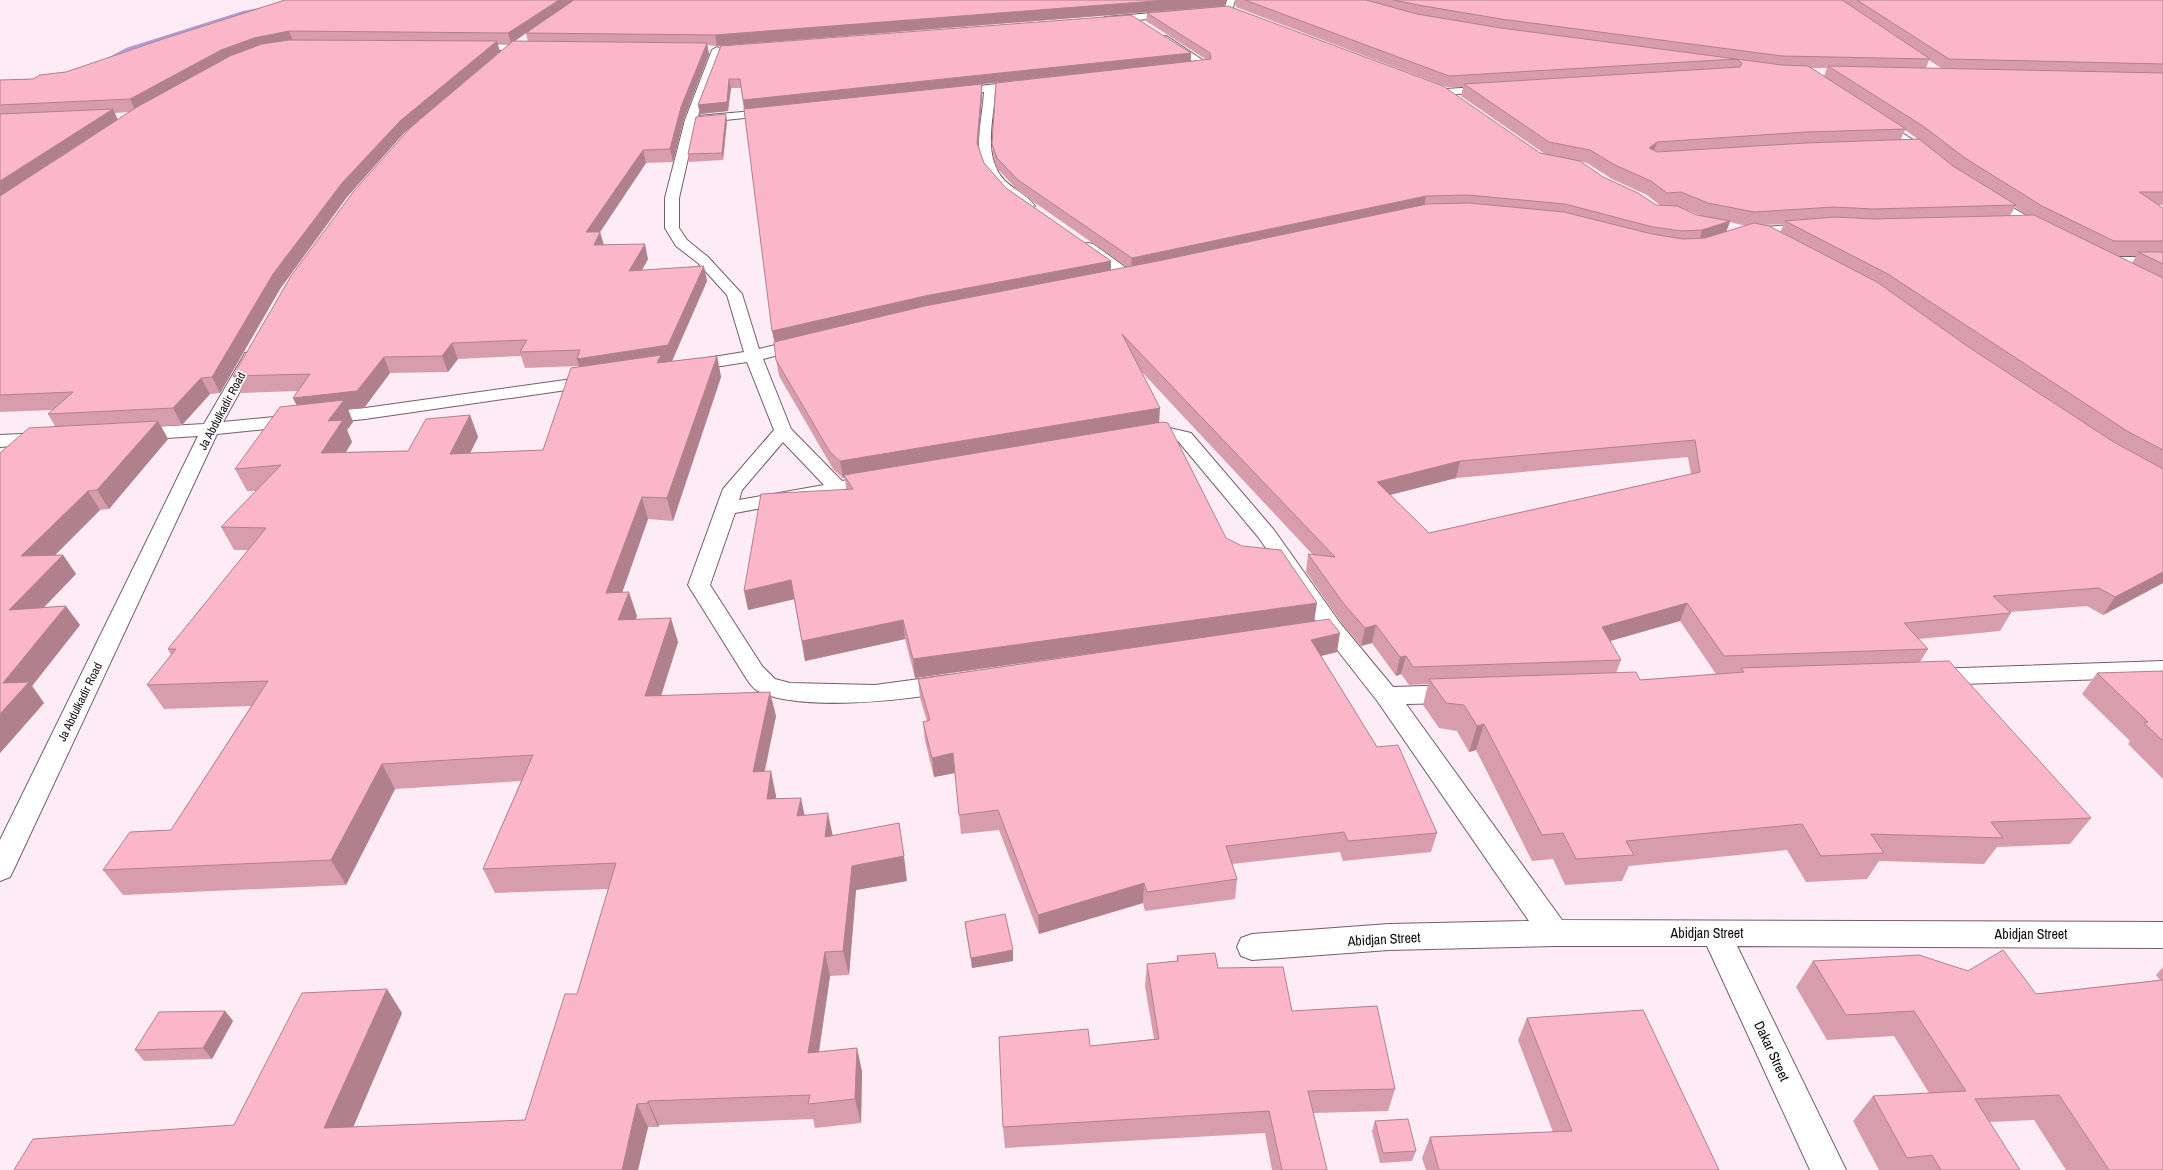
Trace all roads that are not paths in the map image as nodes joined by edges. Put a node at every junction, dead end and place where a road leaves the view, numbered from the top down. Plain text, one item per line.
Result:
1 (1230, 4) edge
2 (1243, 14) edge
3 (1133, 18) junction
4 (1093, 22) edge
5 (540, 30) edge
6 (460, 46) edge
7 (515, 47) junction
8 (546, 48) edge
9 (716, 50) edge
10 (497, 62) edge
11 (1171, 69) edge
12 (1038, 83) edge
13 (990, 87) junction
14 (1434, 87) edge
15 (1501, 89) edge
16 (1446, 92) junction
17 (945, 94) edge
18 (1462, 104) edge
19 (784, 111) edge
20 (1867, 113) edge
21 (691, 120) junction
22 (1917, 146) junction
23 (1894, 147) edge
24 (1941, 165) edge
25 (1978, 191) edge
26 (1036, 211) edge
27 (2029, 224) junction
28 (2006, 225) edge
29 (1829, 226) edge
30 (2056, 238) edge
31 (1079, 241) edge
32 (1789, 247) edge
33 (2090, 254) edge
34 (2104, 261) junction
35 (2163, 261) edge
36 (2130, 274) edge
37 (1104, 280) edge
38 (821, 340) edge
39 (259, 344) edge
40 (753, 356) junction
41 (676, 368) edge
42 (607, 379) edge
43 (210, 430) junction
44 (783, 431) junction
45 (116, 435) edge
46 (62, 438) edge
47 (1122, 438) edge
48 (0, 441) edge
49 (898, 477) edge
50 (836, 487) junction
51 (725, 509) junction
52 (1332, 628) junction
53 (1308, 632) edge
54 (2160, 663) edge
55 (1910, 678) edge
56 (969, 680) edge
57 (1482, 693) edge
58 (1387, 696) junction
59 (0, 869) edge
60 (1554, 933) junction
61 (1716, 933) junction
62 (2163, 935) edge
63 (1252, 947) dead end
64 (1828, 1170) edge

1 - 2 street
1 - 3 street
3 - 4 street
3 - 11 street
5 - 7 street
6 - 7 street
7 - 8 street
7 - 10 street
9 - 21 street
12 - 13 street
13 - 17 street
13 - 26 street
14 - 16 street
15 - 16 street
16 - 18 street
19 - 21 street
20 - 22 street
21 - 40 street
22 - 23 street
22 - 24 street
25 - 27 street
27 - 28 street
27 - 30 street
29 - 32 street
31 - 37 street
33 - 34 street
34 - 35 street
34 - 36 street
38 - 40 street
39 - 43 street, Ja Abdulkadir Road
40 - 41 street
40 - 44 street
42 - 43 street
43 - 45 street
43 - 59 street, Ja Abdulkadir Road
44 - 50 street
44 - 51 street
46 - 48 street
47 - 52 street
49 - 50 street
50 - 51 street
51 - 56 street
52 - 53 street
52 - 58 street
54 - 55 street
57 - 58 street
58 - 60 street
60 - 61 street, Abidjan Street
60 - 63 street, Abidjan Street
61 - 62 street, Abidjan Street
61 - 64 street, Dakar Street

